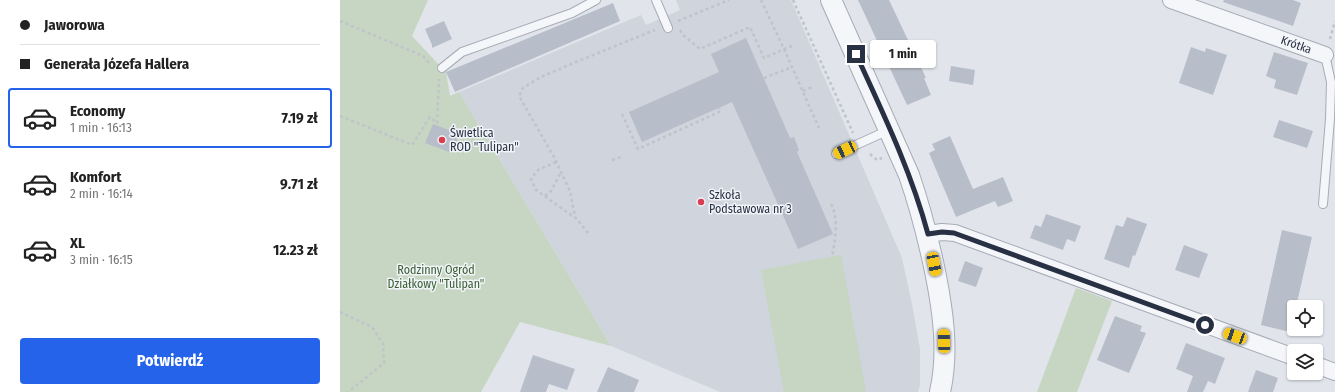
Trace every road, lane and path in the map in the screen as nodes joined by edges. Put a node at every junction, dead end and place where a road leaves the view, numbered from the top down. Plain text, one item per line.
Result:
1 (596, 0) edge
2 (656, 0) edge
3 (729, 0) edge
4 (761, 0) edge
5 (793, 0) edge
6 (831, 0) edge
7 (1172, 0) edge
8 (340, 21) edge
9 (674, 22) junction
10 (667, 27) junction
11 (794, 45) dead end
12 (784, 49) junction
13 (1325, 55) joint
14 (792, 67) junction
15 (440, 69) junction
16 (764, 78) dead end
17 (812, 87) dead end
18 (803, 91) junction
19 (719, 108) dead end
20 (622, 114) dead end
21 (340, 116) edge
22 (819, 128) dead end
23 (889, 130) junction
24 (858, 144) junction
25 (898, 149) junction
26 (836, 154) dead end
27 (621, 157) dead end
28 (612, 160) dead end
29 (556, 162) junction
30 (561, 172) junction
31 (545, 196) junction
32 (832, 204) dead end
33 (1323, 204) dead end
34 (575, 217) junction
35 (588, 233) dead end
36 (928, 234) junction
37 (832, 257) dead end
38 (340, 312) edge
39 (1287, 354) edge
40 (1323, 368) edge
41 (1335, 372) edge
42 (348, 392) edge
43 (940, 392) edge

1 - 15 lane
2 - 10 lane
3 - 9 path
4 - 12 path
5 - 24 path
6 - 23 street
7 - 13 street, Krótka
8 - 15 path
9 - 10 path
9 - 12 path
10 - 29 path
11 - 12 path
12 - 14 path
13 - 33 lane, Krótka
14 - 16 path
14 - 18 path
15 - 21 path
17 - 18 path
18 - 22 path
19 - 20 path
23 - 24 lane
23 - 25 street
24 - 25 path
24 - 26 lane
25 - 36 street
27 - 28 path
29 - 30 path
29 - 31 path
30 - 31 path
30 - 34 path
31 - 34 path
32 - 37 path
34 - 35 path
36 - 39 street
36 - 43 street
38 - 42 path
40 - 41 street

